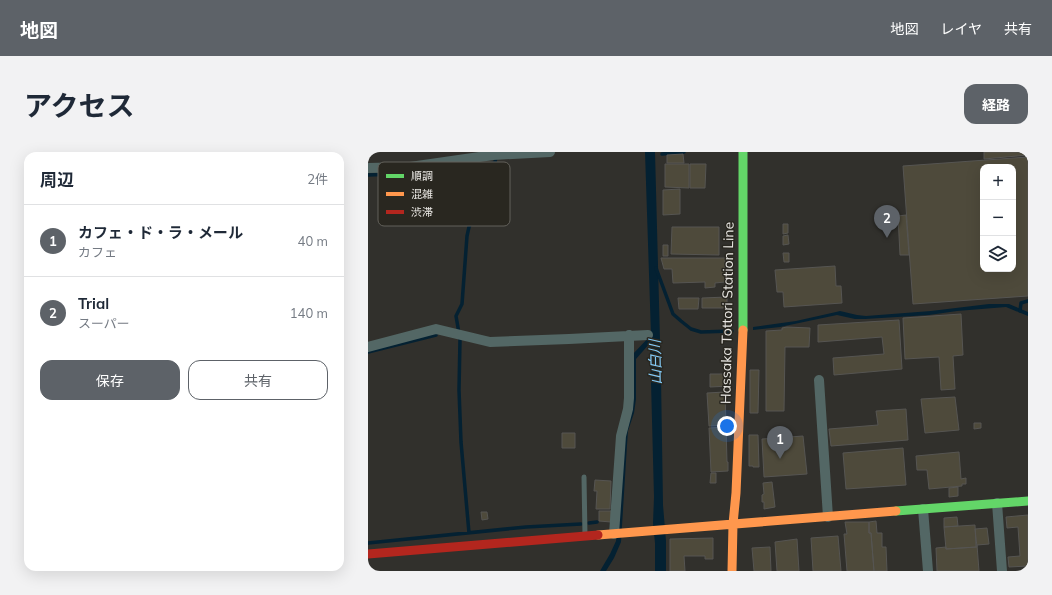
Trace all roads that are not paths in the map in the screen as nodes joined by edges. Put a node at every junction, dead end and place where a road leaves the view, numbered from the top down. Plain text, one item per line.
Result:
1 (550, 152) edge
2 (743, 152) edge
3 (445, 162) edge
4 (368, 168) edge
5 (378, 168) edge
6 (648, 335) dead end
7 (629, 336) junction
8 (368, 347) edge
9 (819, 380) dead end
10 (584, 477) dead end
11 (1028, 501) edge
12 (997, 504) junction
13 (923, 509) junction
14 (828, 517) junction
15 (733, 524) junction
16 (614, 534) junction
17 (585, 536) junction
18 (368, 554) edge
19 (732, 571) edge
20 (928, 571) edge
21 (1002, 571) edge

1 - 3 street
2 - 15 street, Hassaka Tottori Station Line
4 - 5 street
6 - 7 street
7 - 8 street
7 - 16 street
9 - 14 street
10 - 17 lane
11 - 12 street
12 - 13 street
12 - 21 street
13 - 14 street
13 - 20 street
14 - 15 street
15 - 16 street
15 - 19 street, Hassaka Tottori Station Line
16 - 17 street
17 - 18 street

